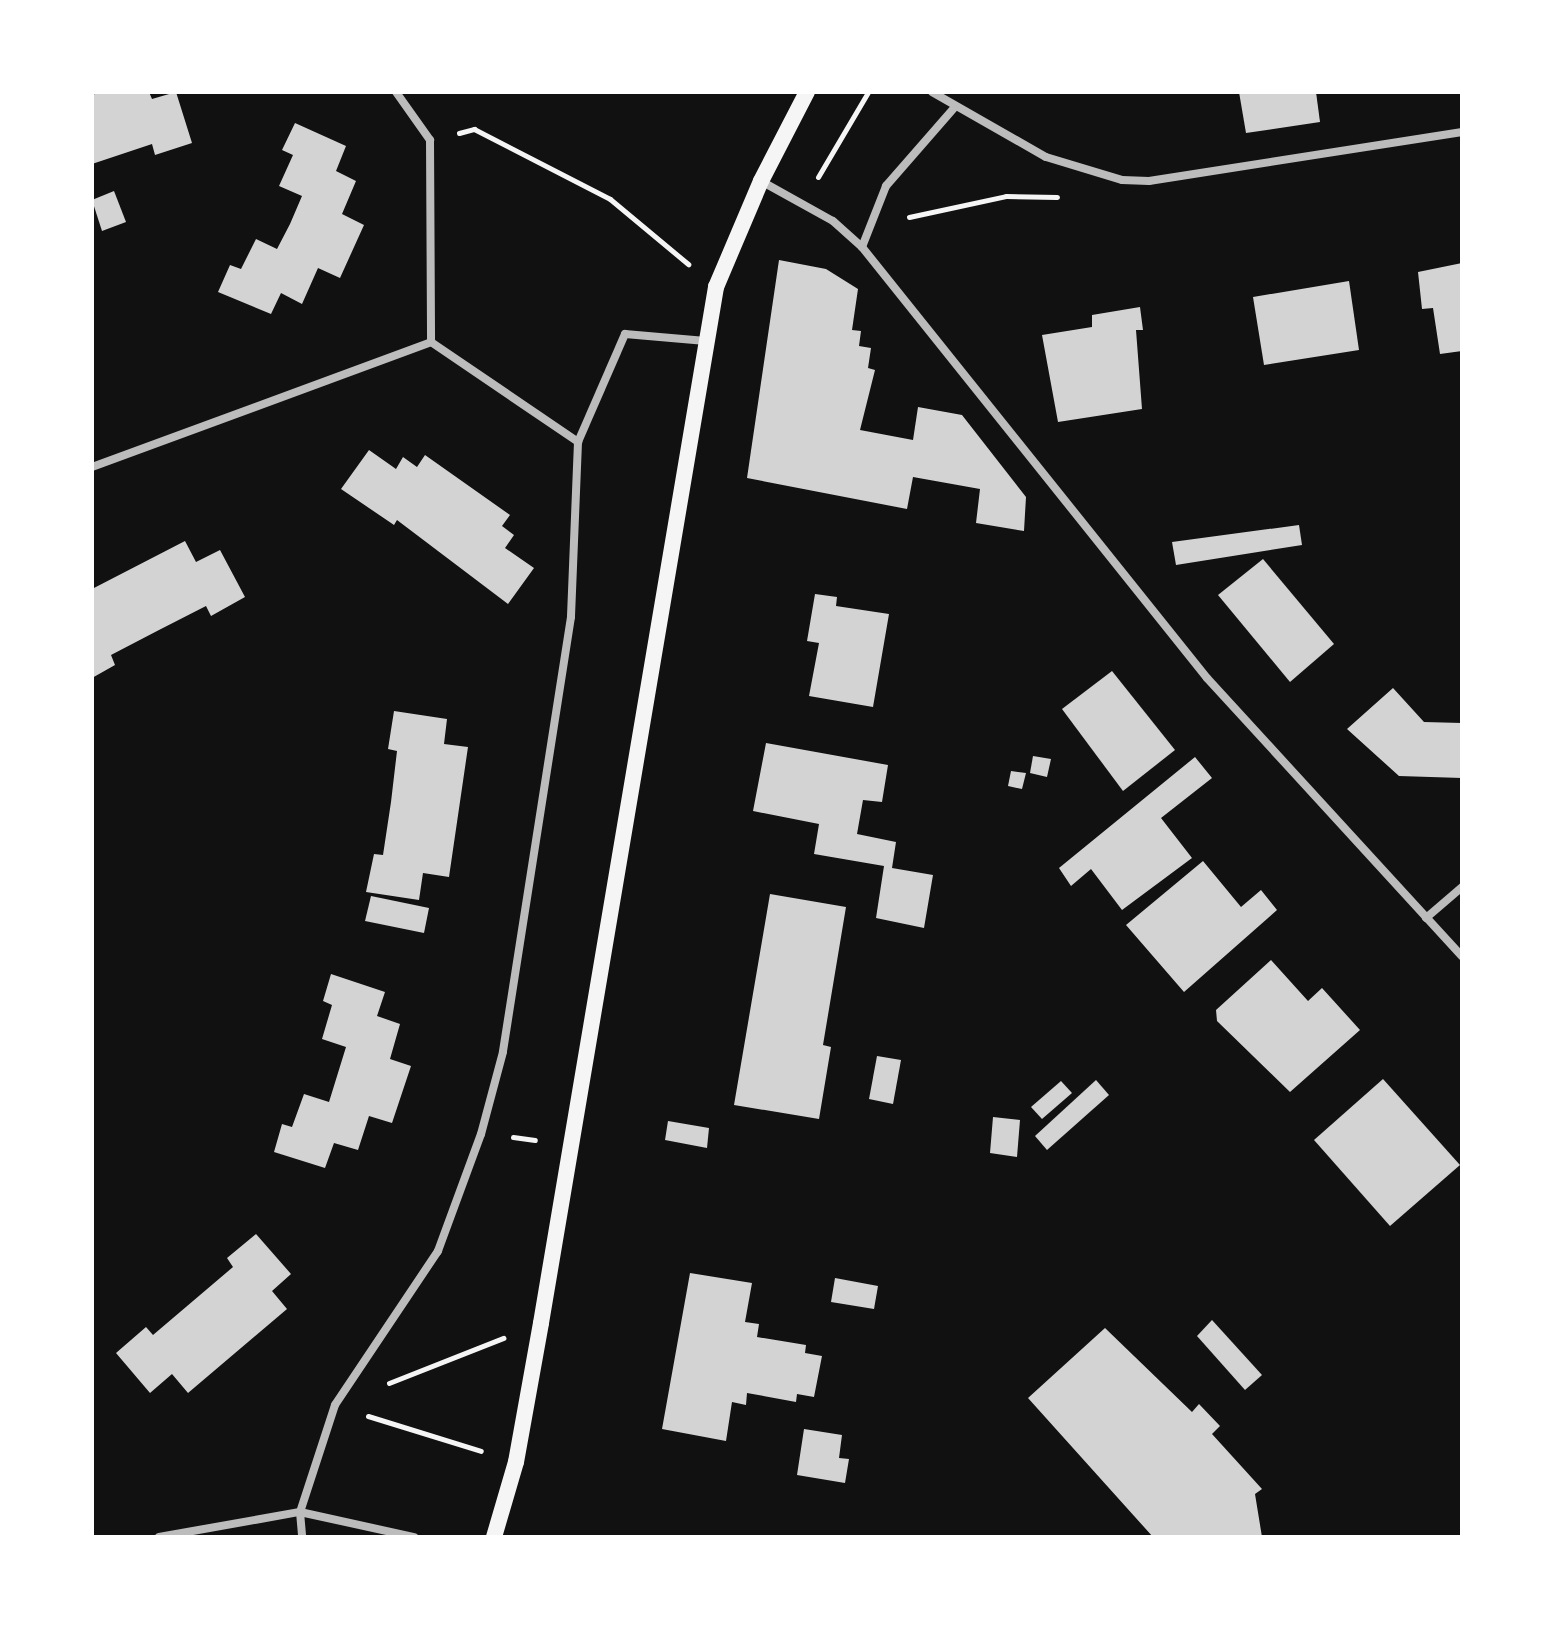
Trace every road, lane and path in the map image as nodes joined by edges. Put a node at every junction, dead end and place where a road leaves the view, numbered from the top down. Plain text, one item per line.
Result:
1 (396, 92) edge
2 (807, 92) edge
3 (868, 92) edge
4 (932, 92) edge
5 (954, 108) junction
6 (1462, 132) edge
7 (430, 140) junction
8 (1122, 180) junction
9 (761, 181) junction
10 (803, 202) junction
11 (862, 247) junction
12 (716, 287) junction
13 (706, 341) junction
14 (431, 342) junction
15 (578, 442) junction
16 (92, 467) edge
17 (1462, 887) edge
18 (1426, 918) junction
19 (1462, 956) edge
20 (481, 1134) junction
21 (572, 1144) junction
22 (541, 1323) junction
23 (335, 1405) junction
24 (516, 1462) junction
25 (300, 1512) junction
26 (159, 1537) edge
27 (302, 1537) edge
28 (414, 1537) edge
29 (494, 1537) edge

1 - 7 street
2 - 9 main road
3 - 10 path
4 - 5 street
5 - 8 street
5 - 11 street
6 - 8 street
7 - 12 path
7 - 14 street
8 - 11 path
9 - 10 street
9 - 12 main road
10 - 11 street
11 - 18 street
12 - 13 main road
13 - 15 street
13 - 21 main road
14 - 15 street
14 - 16 street
15 - 20 street
17 - 18 street
18 - 19 street
20 - 21 path
20 - 23 street
21 - 22 main road
22 - 23 path
22 - 24 main road
23 - 24 path
23 - 25 street
24 - 29 main road
25 - 26 street
25 - 27 street
25 - 28 street

